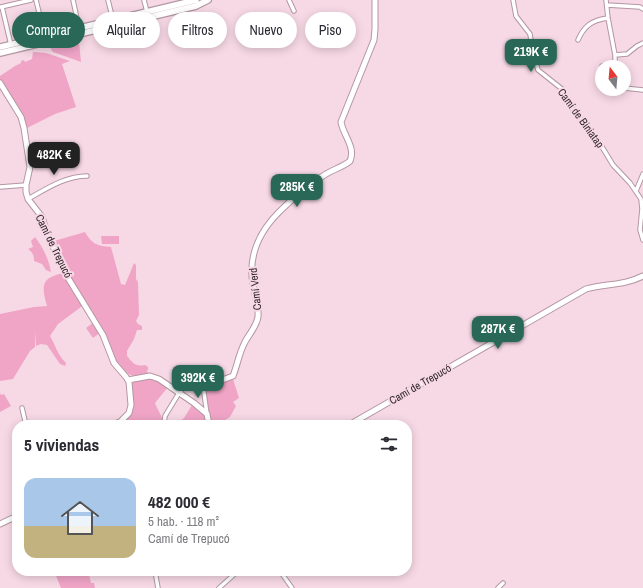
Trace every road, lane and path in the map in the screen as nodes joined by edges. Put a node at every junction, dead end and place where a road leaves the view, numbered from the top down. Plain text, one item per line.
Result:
1 (31, 0) edge
2 (36, 0) edge
3 (73, 0) edge
4 (108, 0) edge
5 (144, 0) edge
6 (196, 0) edge
7 (208, 0) edge
8 (289, 0) edge
9 (375, 0) edge
10 (513, 0) edge
11 (181, 2) edge
12 (606, 2) edge
13 (1, 7) edge
14 (643, 9) edge
15 (294, 11) dead end
16 (39, 12) edge
17 (76, 12) edge
18 (111, 12) edge
19 (147, 12) joint
20 (608, 18) junction
21 (578, 40) dead end
22 (643, 43) edge
23 (11, 45) joint
24 (0, 47) edge
25 (0, 53) edge
26 (615, 55) junction
27 (615, 60) edge
28 (0, 83) edge
29 (631, 89) edge
30 (643, 90) edge
31 (643, 174) edge
32 (87, 176) dead end
33 (26, 185) junction
34 (0, 187) edge
35 (636, 191) junction
36 (28, 199) junction
37 (643, 240) edge
38 (643, 276) edge
39 (128, 380) junction
40 (204, 386) junction
41 (179, 393) junction
42 (22, 408) dead end
43 (207, 414) junction
44 (25, 420) edge
45 (122, 420) edge
46 (165, 420) edge
47 (208, 420) edge
48 (358, 420) edge
49 (12, 518) edge
50 (0, 524) edge
51 (156, 576) edge
52 (232, 576) edge
53 (284, 576) edge
54 (503, 583) dead end
55 (158, 588) edge
56 (219, 588) edge
57 (292, 588) edge
58 (498, 588) edge

1 - 13 street
2 - 16 street
3 - 17 street
4 - 18 street
5 - 19 street
6 - 11 main road
7 - 25 main road
8 - 15 street
9 - 40 street, Camí Verd
10 - 35 street, Camí de Biniatap
11 - 19 main road
12 - 14 street
12 - 20 street
13 - 23 street
20 - 21 street
20 - 26 street
22 - 26 street
23 - 24 main road
26 - 27 street
28 - 33 street, Camí de Trepucó
29 - 30 street
31 - 35 street
32 - 36 street
33 - 34 street
33 - 36 street, Camí de Trepucó
35 - 37 street, Camí de Biniatap
36 - 39 street, Camí de Trepucó
38 - 48 street, Camí de Trepucó
39 - 41 street
39 - 45 street
40 - 41 street, Camí Verd
40 - 43 street
41 - 43 street
41 - 46 street
42 - 44 street
43 - 47 street
49 - 50 street
51 - 55 street
52 - 56 street
53 - 57 street
54 - 58 street

